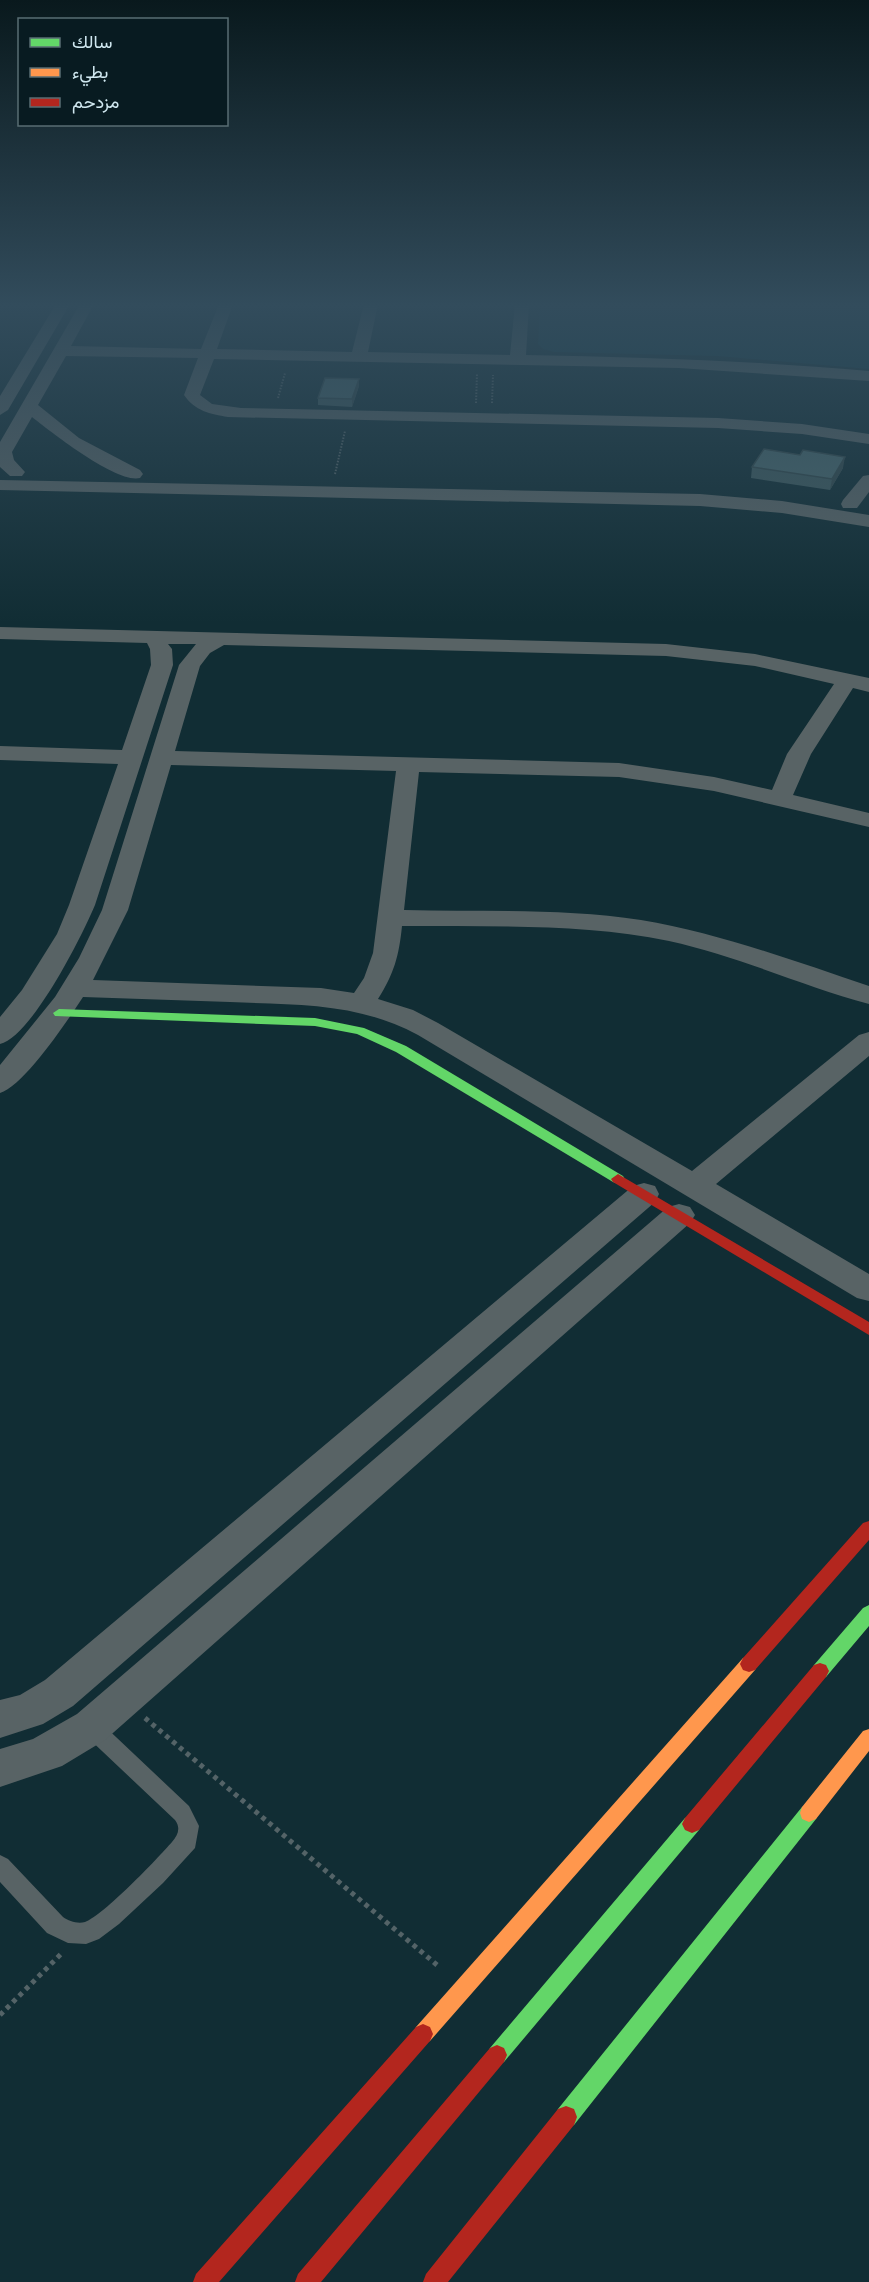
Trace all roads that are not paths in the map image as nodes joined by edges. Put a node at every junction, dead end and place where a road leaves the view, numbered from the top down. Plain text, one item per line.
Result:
1 (27, 410) edge
2 (34, 410) edge
3 (217, 410) edge
4 (869, 439) edge
5 (5, 464) edge
6 (134, 474) junction
7 (869, 480) edge
8 (0, 484) edge
9 (405, 487) junction
10 (850, 504) junction
11 (869, 508) edge
12 (869, 521) edge
13 (0, 618) edge
14 (0, 633) edge
15 (406, 636) junction
16 (219, 639) junction
17 (158, 647) junction
18 (195, 657) junction
19 (869, 667) edge
20 (847, 680) junction
21 (869, 685) edge
22 (0, 753) edge
23 (131, 757) junction
24 (162, 758) junction
25 (408, 764) junction
26 (780, 799) junction
27 (869, 820) edge
28 (390, 918) junction
29 (76, 988) junction
30 (869, 994) edge
31 (362, 1003) junction
32 (59, 1013) junction
33 (0, 1035) edge
34 (869, 1041) edge
35 (0, 1083) edge
36 (566, 1111) junction
37 (538, 1132) junction
38 (644, 1194) junction
39 (686, 1201) junction
40 (869, 1289) edge
41 (869, 1329) edge
42 (869, 1528) edge
43 (184, 1586) junction
44 (869, 1613) edge
45 (218, 1615) junction
46 (0, 1719) edge
47 (91, 1727) junction
48 (869, 1737) edge
49 (0, 1768) edge
50 (0, 1866) edge
51 (204, 2282) edge
52 (306, 2282) edge
53 (434, 2282) edge

1 - 5 street
2 - 6 street
3 - 4 street
5 - 6 street
6 - 9 street
7 - 10 street
8 - 9 street
9 - 10 street
9 - 12 street
10 - 11 street
13 - 15 street
14 - 17 street
15 - 16 street
15 - 19 street
15 - 20 street
16 - 17 street
16 - 18 street
17 - 18 street
17 - 23 street
18 - 24 street
20 - 21 street
20 - 26 street
22 - 23 street
23 - 33 street
24 - 25 street
24 - 29 street
25 - 26 street
25 - 28 street
26 - 27 street
28 - 30 street
28 - 31 street
29 - 31 street
29 - 32 street
31 - 36 street
32 - 35 street
32 - 37 street
34 - 39 street
36 - 37 street
36 - 39 street
37 - 38 street
38 - 39 street
38 - 43 street
39 - 40 street
39 - 41 street
39 - 45 street
42 - 51 street
43 - 45 street
43 - 46 street
44 - 52 street
45 - 47 street
47 - 49 street
47 - 50 lane
48 - 53 street

